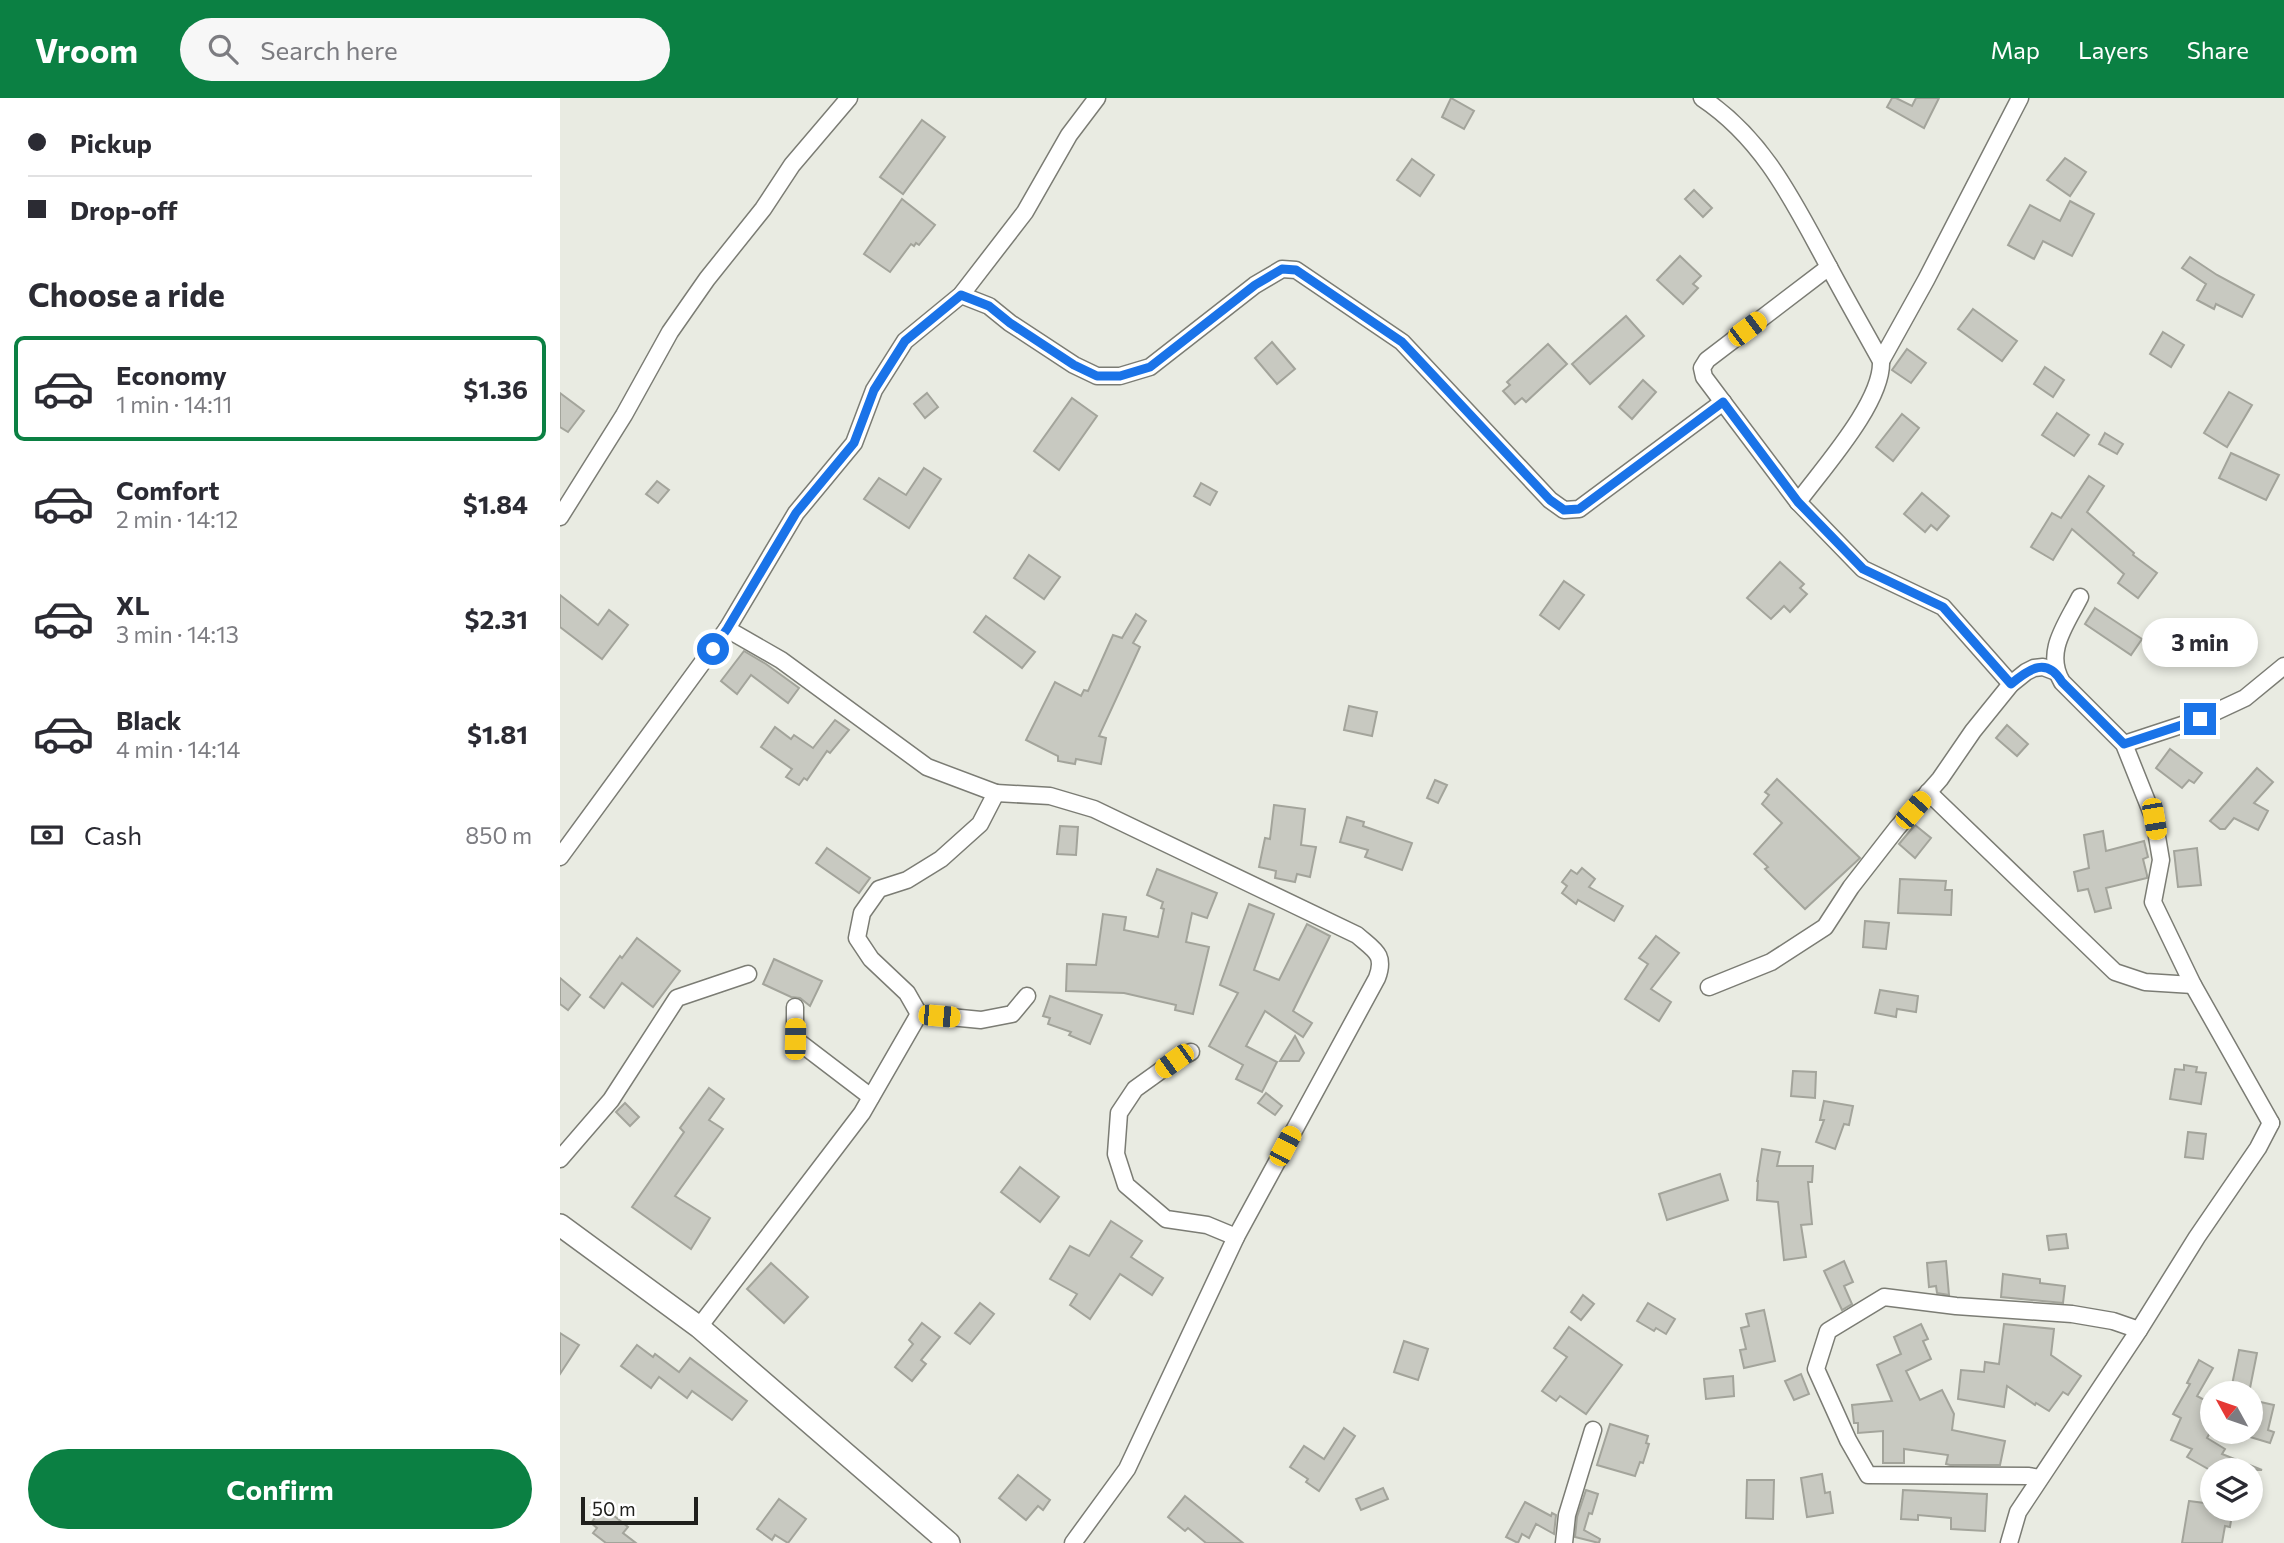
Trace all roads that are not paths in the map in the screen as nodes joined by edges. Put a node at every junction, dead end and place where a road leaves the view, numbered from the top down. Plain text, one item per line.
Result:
1 (849, 98) edge
2 (1097, 98) edge
3 (2020, 98) edge
4 (1713, 101) edge
5 (1829, 267) junction
6 (961, 295) junction
7 (1881, 361) junction
8 (1723, 402) junction
9 (1798, 502) junction
10 (560, 516) edge
11 (2080, 597) dead end
12 (727, 629) junction
13 (2284, 666) edge
14 (2056, 671) junction
15 (2011, 684) junction
16 (2124, 744) junction
17 (1928, 792) junction
18 (996, 793) junction
19 (560, 857) edge
20 (748, 974) dead end
21 (2193, 985) junction
22 (1709, 987) dead end
23 (1027, 996) dead end
24 (795, 1007) dead end
25 (919, 1014) junction
26 (1192, 1052) dead end
27 (871, 1097) junction
28 (2277, 1124) edge
29 (560, 1159) edge
30 (560, 1225) edge
31 (1236, 1237) junction
32 (699, 1327) junction
33 (2140, 1330) junction
34 (1592, 1430) dead end
35 (2040, 1478) junction
36 (949, 1543) edge
37 (1073, 1543) edge
38 (1564, 1543) edge
39 (2009, 1543) edge

1 - 10 street
2 - 6 street
3 - 7 street
4 - 5 street
5 - 7 street
5 - 8 street
6 - 8 street
6 - 12 street
7 - 9 street
8 - 9 street
9 - 15 street
11 - 14 street
12 - 18 street
12 - 19 street
13 - 16 street
14 - 15 street
14 - 16 street
15 - 17 street
16 - 21 street
17 - 21 street
17 - 22 street
18 - 25 street
18 - 31 street
20 - 29 street
21 - 28 street
23 - 25 street
24 - 27 street
25 - 27 street
26 - 31 street
27 - 32 street
28 - 33 street
30 - 32 street
31 - 37 street
32 - 36 street
33 - 35 street
33 - 35 street
34 - 38 street
35 - 39 street

